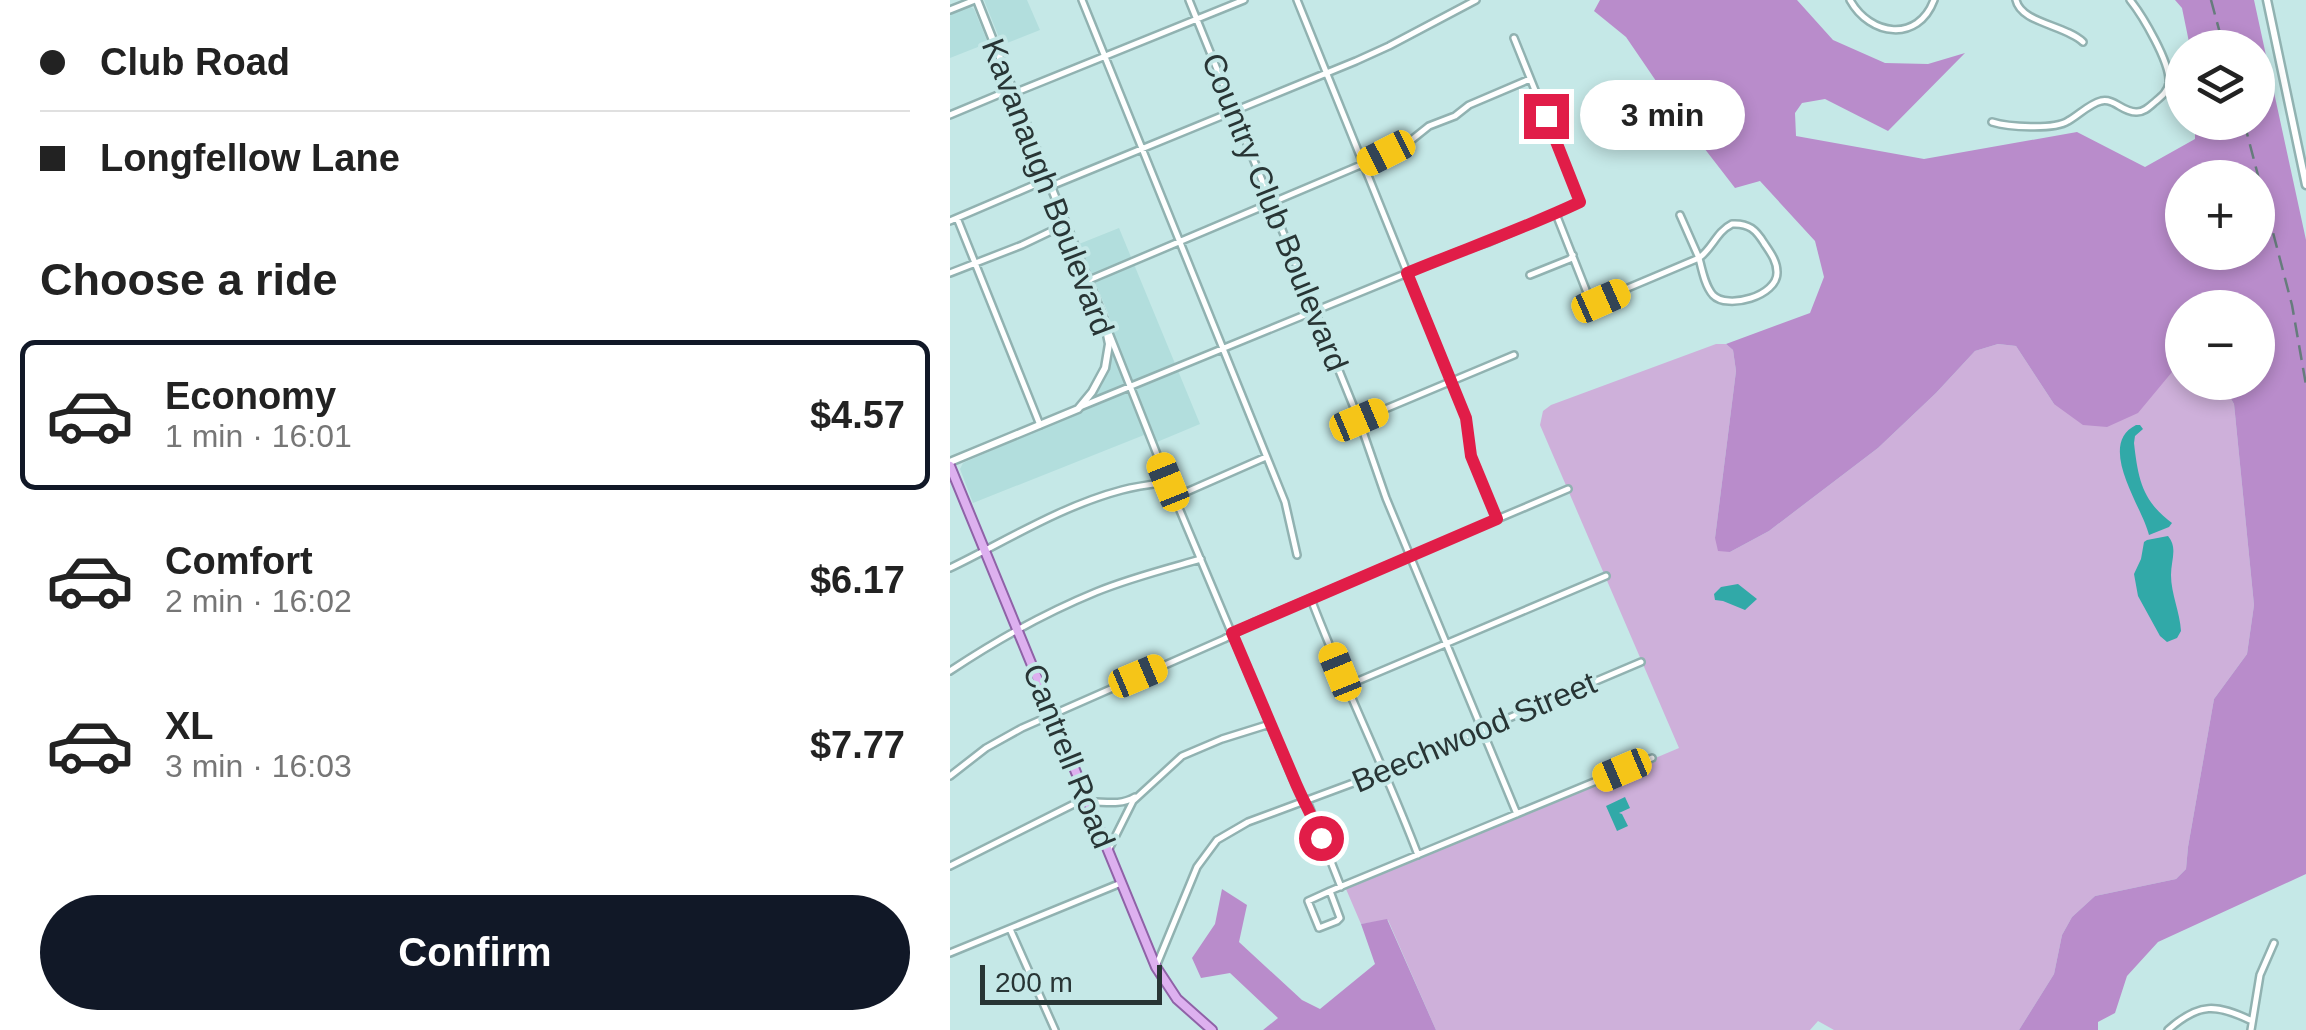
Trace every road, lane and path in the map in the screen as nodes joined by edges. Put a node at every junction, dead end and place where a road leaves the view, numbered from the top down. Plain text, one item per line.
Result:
1 (976, 0) edge
2 (1082, 0) edge
3 (1189, 0) edge
4 (1244, 0) edge
5 (1297, 0) edge
6 (1476, 0) edge
7 (1850, 0) edge
8 (1934, 0) edge
9 (2016, 0) edge
10 (2130, 0) edge
11 (2267, 0) edge
12 (950, 10) edge
13 (1197, 20) junction
14 (1514, 38) dead end
15 (2083, 42) dead end
16 (1104, 57) junction
17 (1326, 73) junction
18 (1530, 80) junction
19 (1013, 91) junction
20 (1234, 112) junction
21 (950, 115) edge
22 (1992, 122) dead end
23 (1142, 150) junction
24 (1363, 164) junction
25 (1050, 183) junction
26 (2306, 185) edge
27 (1271, 204) junction
28 (1556, 214) junction
29 (1680, 215) dead end
30 (954, 219) edge
31 (1066, 224) junction
32 (1178, 242) junction
33 (1573, 255) junction
34 (1699, 258) junction
35 (976, 263) junction
36 (950, 273) edge
37 (1407, 273) junction
38 (1530, 275) dead end
39 (1089, 280) junction
40 (1315, 312) junction
41 (1107, 330) junction
42 (1222, 350) junction
43 (1514, 355) dead end
44 (1451, 381) junction
45 (1132, 387) junction
46 (1078, 408) junction
47 (1359, 420) junction
48 (1040, 425) junction
49 (1266, 457) junction
50 (950, 464) edge
51 (1168, 482) junction
52 (1568, 489) dead end
53 (1175, 497) junction
54 (1497, 519) junction
55 (984, 552) junction
56 (1298, 555) dead end
57 (1410, 556) junction
58 (1201, 559) junction
59 (950, 568) edge
60 (1606, 576) dead end
61 (1311, 599) junction
62 (1018, 631) junction
63 (1232, 633) junction
64 (1446, 643) junction
65 (1640, 662) dead end
66 (950, 671) edge
67 (1346, 686) junction
68 (1051, 714) junction
69 (1270, 724) junction
70 (1482, 728) junction
71 (1652, 758) dead end
72 (1384, 770) junction
73 (950, 776) edge
74 (1139, 795) junction
75 (1087, 800) junction
76 (1305, 802) junction
77 (1517, 814) junction
78 (1108, 851) junction
79 (1418, 855) junction
80 (950, 866) edge
81 (1121, 883) junction
82 (1341, 887) junction
83 (1330, 891) junction
84 (1010, 929) junction
85 (2274, 943) dead end
86 (950, 952) edge
87 (1156, 967) junction
88 (2252, 1021) junction
89 (1054, 1030) edge
90 (1212, 1030) edge
91 (2168, 1030) edge
92 (2251, 1030) edge

1 - 12 street
1 - 19 street, Kavanaugh Boulevard
2 - 16 street
3 - 13 street, Country Club Boulevard
4 - 13 street
5 - 17 street
6 - 17 street
7 - 8 street
9 - 15 street
10 - 22 street
11 - 26 street
13 - 16 street
13 - 20 street, Country Club Boulevard
14 - 18 street
16 - 19 street
16 - 23 street
17 - 20 street
17 - 24 street
18 - 24 street
18 - 28 street
19 - 21 street
19 - 25 street, Kavanaugh Boulevard
20 - 23 street
20 - 27 street, Country Club Boulevard
23 - 25 street
23 - 32 street
24 - 27 street
24 - 37 street
25 - 30 street
25 - 31 street, Kavanaugh Boulevard
27 - 32 street
27 - 40 street, Country Club Boulevard
28 - 33 street
28 - 37 street
29 - 34 street
30 - 35 street
31 - 35 street
31 - 39 street, Kavanaugh Boulevard
32 - 39 street
32 - 42 street
33 - 34 street
33 - 38 street
34 - 34 street
35 - 36 street
35 - 48 street
37 - 40 street
37 - 44 street
39 - 41 street, Kavanaugh Boulevard
40 - 42 street
40 - 47 street, Country Club Boulevard
41 - 45 street
41 - 46 street, Kavanaugh Boulevard
42 - 45 street
42 - 49 street
43 - 44 street
44 - 47 street
44 - 54 street
45 - 46 street
45 - 51 street
46 - 48 street
47 - 57 street, Country Club Boulevard
48 - 50 street
49 - 53 street
49 - 56 street
50 - 55 main road, Cantrell Road
51 - 53 street
51 - 55 street
52 - 54 street
53 - 58 street
54 - 57 street
55 - 59 street
55 - 62 main road, Cantrell Road
57 - 61 street
57 - 64 street, Country Club Boulevard
58 - 62 street
58 - 63 street
60 - 64 street
61 - 63 street
61 - 67 street
62 - 66 street
62 - 68 main road, Cantrell Road
63 - 68 street
63 - 69 street
64 - 67 street
64 - 70 street, Country Club Boulevard
65 - 70 street, Beechwood Street
67 - 72 street
68 - 73 street
68 - 75 main road, Cantrell Road
69 - 74 street
69 - 76 street
70 - 72 street, Beechwood Street
70 - 77 street, Country Club Boulevard
71 - 77 street
72 - 76 street, Beechwood Street
72 - 79 street
74 - 75 street
74 - 78 street
75 - 78 main road, Cantrell Road
75 - 80 street
76 - 82 street
76 - 87 street, Beechwood Street
77 - 79 street
78 - 81 main road, Cantrell Road
79 - 82 street
81 - 84 street
81 - 87 main road, Cantrell Road
82 - 83 street
83 - 83 street
84 - 86 street
84 - 89 street
85 - 88 street
87 - 90 main road, Cantrell Road
88 - 91 street
88 - 92 street

